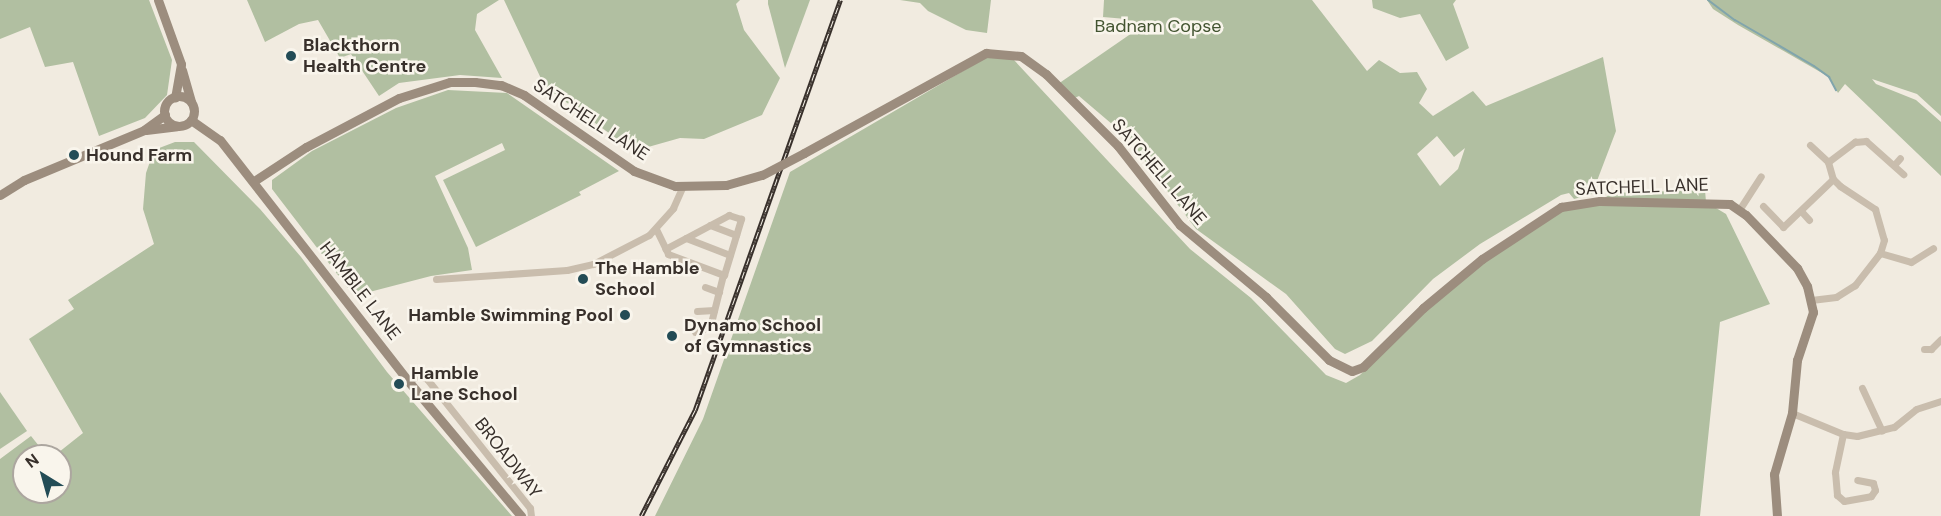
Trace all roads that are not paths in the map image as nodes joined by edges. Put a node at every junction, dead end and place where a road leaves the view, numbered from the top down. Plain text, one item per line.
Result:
1 (158, 0) edge
2 (182, 70) junction
3 (176, 97) junction
4 (191, 102) junction
5 (165, 115) junction
6 (191, 120) junction
7 (177, 126) junction
8 (144, 130) junction
9 (1810, 146) dead end
10 (1900, 158) dead end
11 (1828, 162) junction
12 (1894, 165) junction
13 (1903, 174) dead end
14 (1761, 176) dead end
15 (1833, 179) junction
16 (254, 181) junction
17 (683, 186) junction
18 (0, 195) edge
19 (1763, 206) dead end
20 (1739, 210) junction
21 (1801, 211) junction
22 (1809, 220) dead end
23 (710, 225) junction
24 (656, 229) junction
25 (736, 236) junction
26 (686, 238) junction
27 (1921, 244) dead end
28 (665, 249) junction
29 (1880, 253) junction
30 (730, 255) junction
31 (723, 275) junction
32 (436, 279) dead end
33 (705, 287) dead end
34 (719, 291) junction
35 (1811, 300) junction
36 (714, 310) junction
37 (697, 311) dead end
38 (696, 332) dead end
39 (1941, 339) edge
40 (1930, 351) dead end
41 (409, 382) junction
42 (1862, 388) dead end
43 (1941, 401) edge
44 (1792, 413) junction
45 (1882, 431) junction
46 (1842, 434) junction
47 (1857, 480) dead end
48 (521, 516) edge
49 (531, 516) edge
50 (1777, 516) edge

1 - 2 street
2 - 3 street
2 - 4 street
3 - 4 street
3 - 5 street
4 - 6 street
5 - 7 street
5 - 8 street
6 - 7 street
6 - 16 street, HAMBLE LANE
7 - 8 street
8 - 18 street
9 - 11 street
10 - 12 street
11 - 12 street
11 - 15 street
12 - 13 street
14 - 20 street
15 - 21 street
15 - 29 street
16 - 17 street, SATCHELL LANE
16 - 41 street, HAMBLE LANE
17 - 20 street, SATCHELL LANE, bridge
17 - 24 street
19 - 21 street
20 - 35 street, SATCHELL LANE
21 - 22 street
23 - 25 street
23 - 25 street
23 - 26 street
24 - 28 street
24 - 32 street
25 - 30 street
26 - 28 street
26 - 30 street
27 - 29 street
28 - 31 street
29 - 35 street
30 - 31 street
31 - 34 street
33 - 34 street
34 - 36 street
35 - 44 street, SATCHELL LANE
36 - 37 street
36 - 38 street
39 - 40 street
41 - 48 street, HAMBLE LANE
41 - 49 street, BROADWAY
42 - 45 street
43 - 45 street
44 - 46 street
44 - 50 street, SATCHELL LANE
45 - 46 street
46 - 47 street

